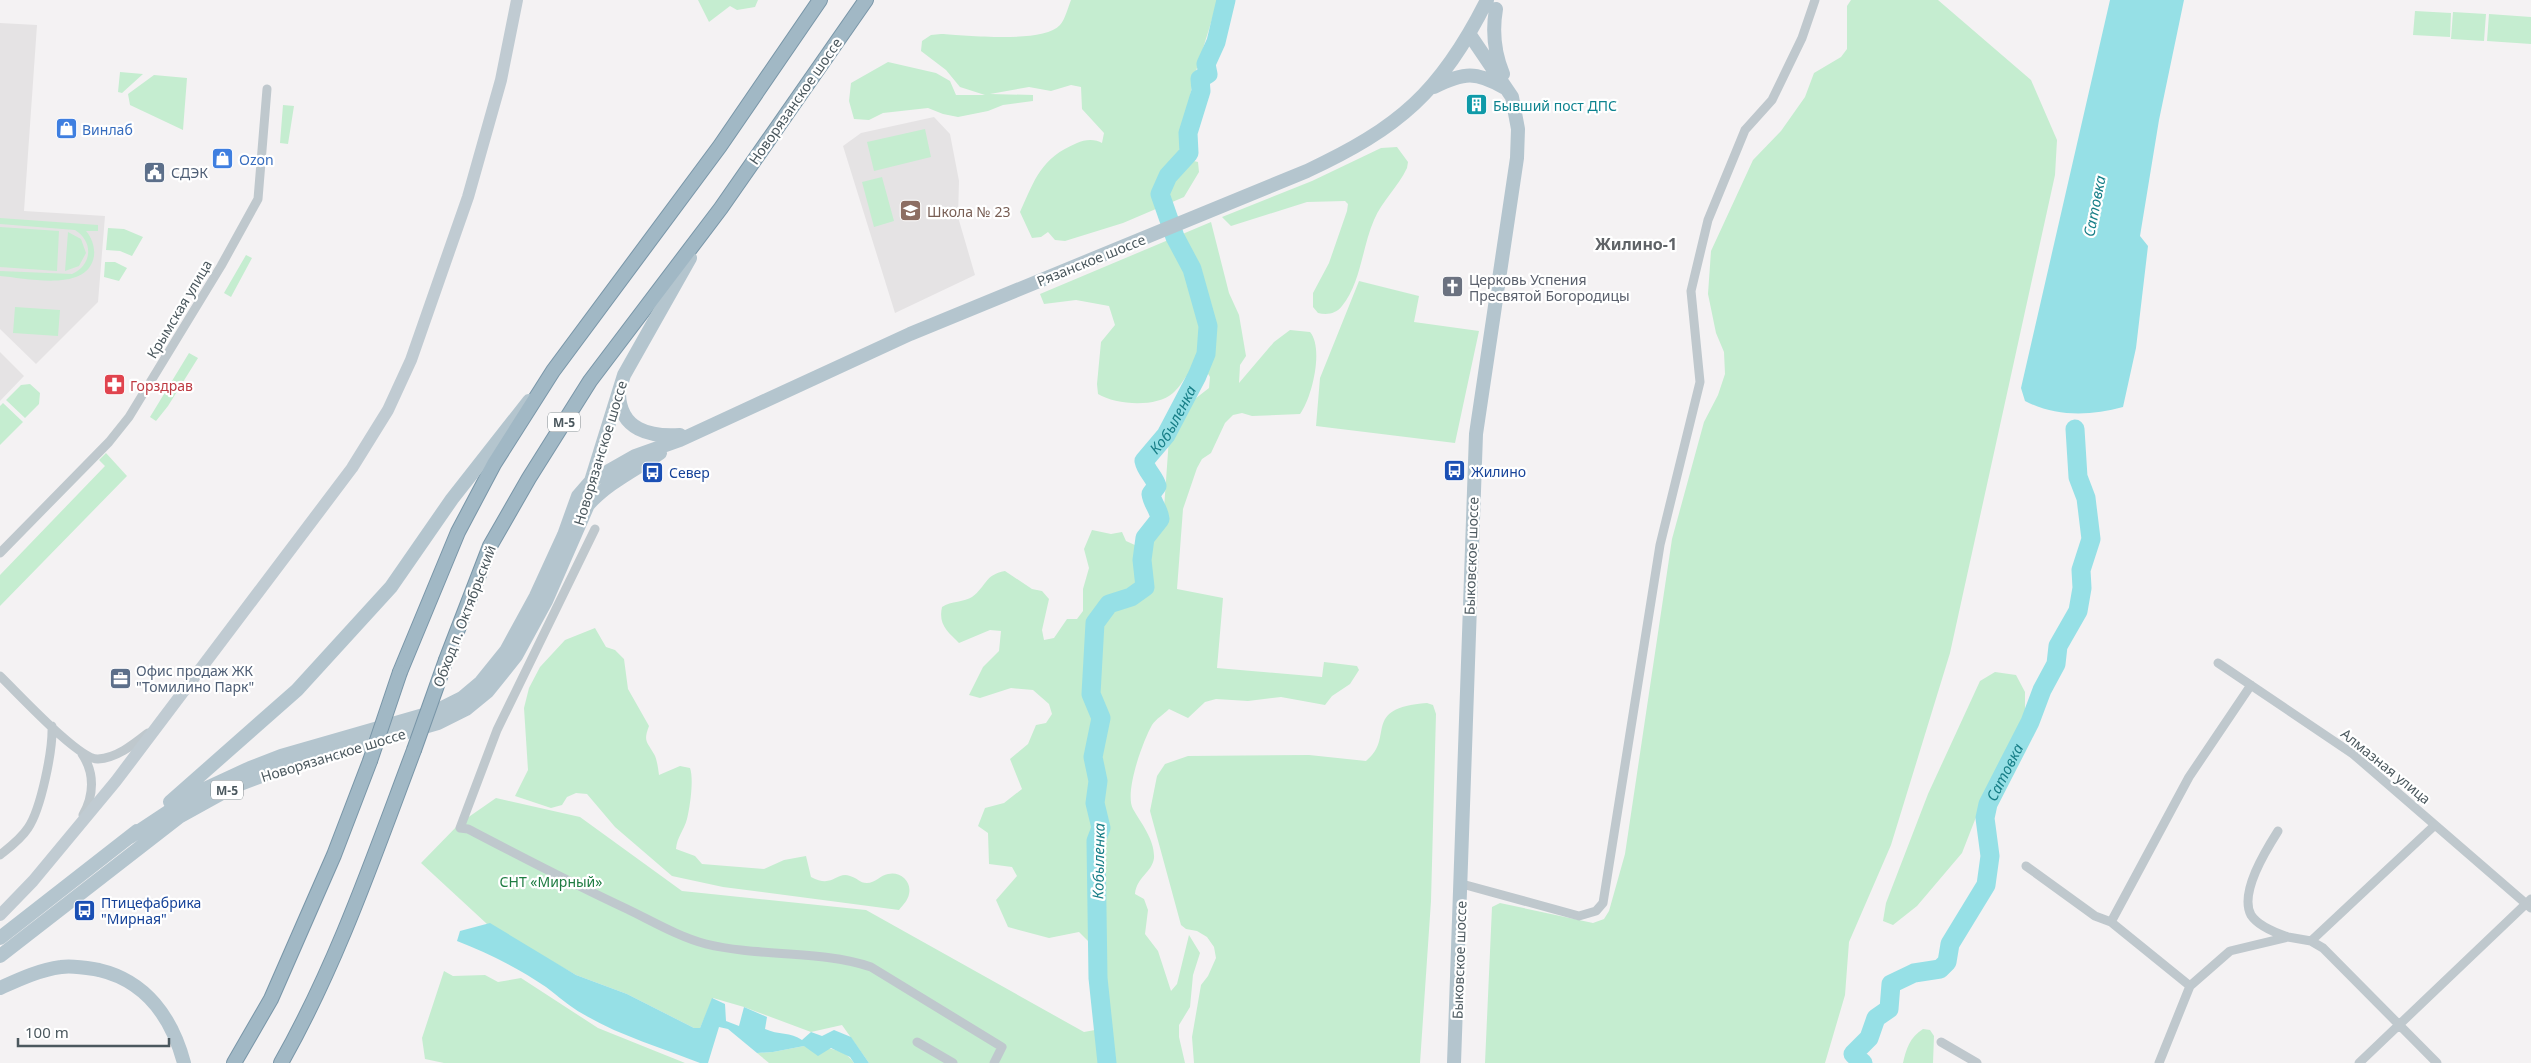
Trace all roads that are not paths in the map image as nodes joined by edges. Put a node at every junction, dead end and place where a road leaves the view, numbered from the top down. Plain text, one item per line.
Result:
1 (517, 0) edge
2 (820, 0) edge
3 (866, 0) edge
4 (1815, 0) edge
5 (1495, 3) edge
6 (1470, 35) junction
7 (1433, 87) junction
8 (267, 89) dead end
9 (1510, 91) junction
10 (721, 208) junction
11 (553, 371) junction
12 (619, 390) junction
13 (708, 427) junction
14 (680, 440) junction
15 (591, 481) junction
16 (586, 507) junction
17 (595, 529) dead end
18 (0, 553) edge
19 (2218, 663) dead end
20 (0, 676) edge
21 (2251, 685) junction
22 (52, 726) junction
23 (156, 727) junction
24 (82, 754) junction
25 (2435, 825) junction
26 (2278, 831) dead end
27 (71, 834) junction
28 (130, 837) junction
29 (0, 855) edge
30 (2026, 866) dead end
31 (1462, 884) junction
32 (2530, 904) edge
33 (0, 915) edge
34 (2111, 922) junction
35 (2288, 937) junction
36 (0, 938) edge
37 (2311, 941) junction
38 (0, 956) edge
39 (2190, 986) junction
40 (0, 988) edge
41 (2400, 1024) junction
42 (917, 1042) dead end
43 (1941, 1042) dead end
44 (184, 1063) edge
45 (234, 1063) edge
46 (280, 1063) edge
47 (953, 1063) edge
48 (994, 1063) edge
49 (1454, 1063) edge
50 (1976, 1063) edge
51 (2158, 1063) edge
52 (2359, 1063) edge
53 (2438, 1063) edge

1 - 23 main road
2 - 11 highway, М-5
3 - 10 highway, Новорязанское шоссе / М-5
4 - 31 street
5 - 6 main road, Рязанское шоссе
5 - 9 main road
6 - 7 main road, Рязанское шоссе
6 - 9 main road, Быковское шоссе
7 - 9 main road
7 - 13 main road, Рязанское шоссе
8 - 18 street, Крымская улица
9 - 31 main road, Быковское шоссе
10 - 12 main road, Новорязанское шоссе / М-5
10 - 46 highway, Обход п. Октябрьский / М-5, bridge
11 - 28 main road
11 - 45 highway, М-5, bridge
12 - 13 main road
12 - 15 main road, Новорязанское шоссе / М-5
13 - 14 main road, Рязанское шоссе
14 - 15 main road, Рязанское шоссе
14 - 16 main road, Рязанское шоссе
15 - 16 main road, Новорязанское шоссе / М-5
15 - 28 main road
16 - 38 main road, Новорязанское шоссе / М-5
17 - 48 street
19 - 21 street, Алмазная улица
20 - 22 street
21 - 25 street, Алмазная улица
21 - 34 street
22 - 24 street
22 - 29 street
23 - 24 street
23 - 27 main road
24 - 27 street
25 - 32 street, Алмазная улица
25 - 37 street
26 - 35 street
27 - 33 main road
28 - 36 main road
30 - 34 street
31 - 49 main road, Быковское шоссе
32 - 41 street
34 - 39 street
35 - 37 street
35 - 39 street
37 - 41 street
39 - 51 street
40 - 44 main road
41 - 52 street
41 - 53 street
42 - 47 street
43 - 50 street

